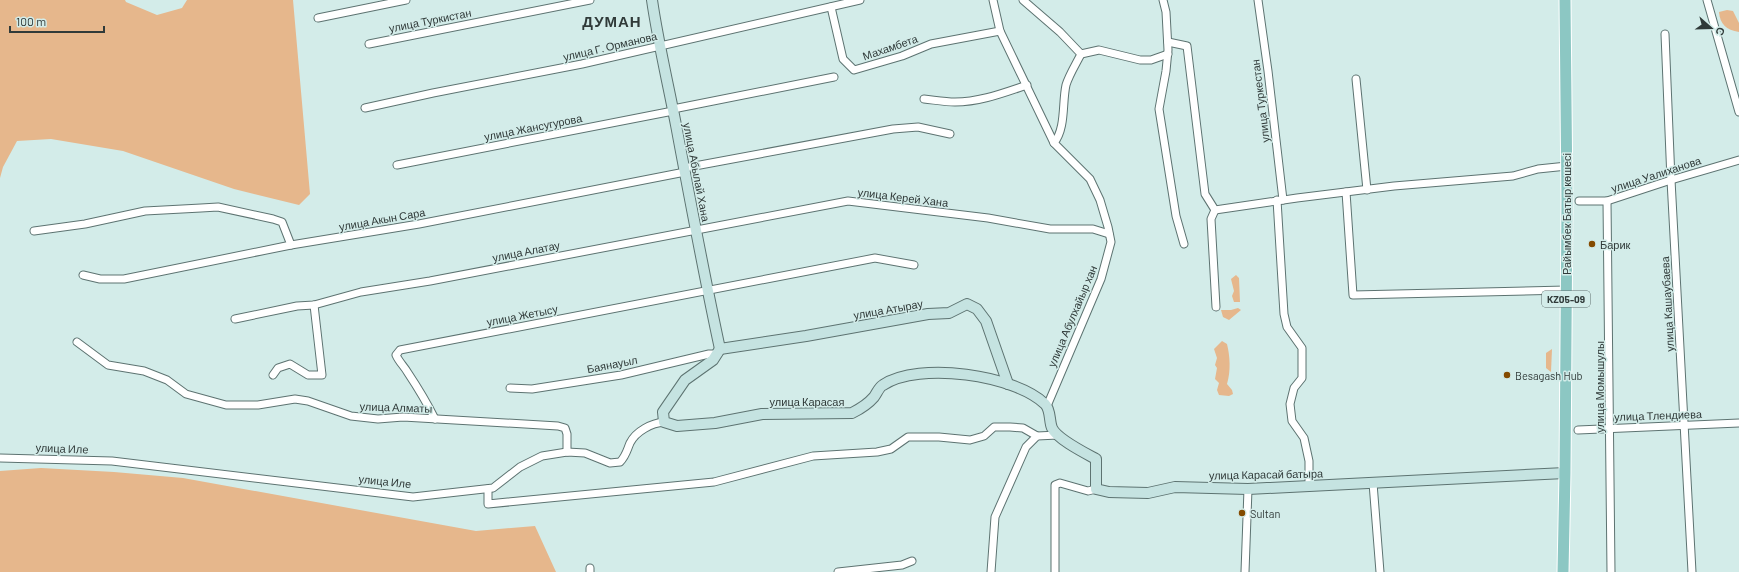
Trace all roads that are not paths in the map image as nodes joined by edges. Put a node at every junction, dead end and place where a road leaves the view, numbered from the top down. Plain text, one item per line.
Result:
1 (406, 0) edge
2 (590, 0) edge
3 (652, 0) edge
4 (860, 0) edge
5 (993, 0) edge
6 (1023, 0) edge
7 (1163, 0) edge
8 (1258, 0) edge
9 (1565, 0) edge
10 (1707, 0) edge
11 (831, 7) junction
12 (318, 18) dead end
13 (1000, 31) junction
14 (1665, 34) dead end
15 (1168, 42) junction
16 (369, 44) dead end
17 (659, 46) junction
18 (1080, 54) junction
19 (1168, 54) junction
20 (834, 77) dead end
21 (1356, 79) dead end
22 (1027, 85) junction
23 (924, 99) dead end
24 (365, 108) dead end
25 (673, 110) junction
26 (1739, 112) edge
27 (950, 134) dead end
28 (1054, 144) junction
29 (1739, 160) edge
30 (398, 165) dead end
31 (1567, 166) junction
32 (684, 170) junction
33 (1671, 180) junction
34 (1367, 190) junction
35 (1346, 192) junction
36 (1280, 200) junction
37 (1579, 201) dead end
38 (1607, 201) junction
39 (1215, 210) junction
40 (696, 229) junction
41 (34, 231) dead end
42 (1109, 234) junction
43 (1184, 244) dead end
44 (291, 245) junction
45 (914, 265) dead end
46 (83, 275) dead end
47 (1566, 290) junction
48 (707, 291) junction
49 (314, 305) junction
50 (1216, 307) dead end
51 (235, 319) dead end
52 (77, 342) dead end
53 (719, 351) junction
54 (273, 376) dead end
55 (1008, 384) junction
56 (510, 388) dead end
57 (1047, 406) junction
58 (435, 419) junction
59 (664, 422) junction
60 (1739, 423) edge
61 (1685, 426) junction
62 (1610, 428) junction
63 (1578, 430) dead end
64 (1058, 435) junction
65 (1037, 436) junction
66 (567, 452) junction
67 (0, 458) edge
68 (1565, 473) junction
69 (1373, 483) junction
70 (1308, 485) junction
71 (488, 489) junction
72 (1096, 489) junction
73 (1248, 489) junction
74 (912, 561) dead end
75 (838, 572) edge
76 (991, 572) edge
77 (1055, 572) edge
78 (1245, 572) edge
79 (1380, 572) edge
80 (1563, 572) edge
81 (1611, 572) edge
82 (1692, 572) edge

1 - 12 street
2 - 16 street, улица Туркистан
3 - 17 street, улица Абылай Хана
4 - 11 street, улица Г. Орманова
5 - 13 street, улица Абулхайыр хан
6 - 18 street
7 - 15 street
8 - 36 street, улица Туркестан
9 - 31 main road, Райымбек Батыр көшесі / KZ05-09
10 - 26 street
11 - 13 street, Махамбета
11 - 17 street, улица Г. Орманова
13 - 22 street, улица Абулхайыр хан
14 - 33 street, улица Кашаубаева
15 - 19 street
15 - 39 street
17 - 24 street, улица Г. Орманова
17 - 25 street, улица Абылай Хана
18 - 19 street
18 - 28 street
19 - 43 street
20 - 25 street, улица Жансугурова
21 - 34 street
22 - 23 street
22 - 28 street, улица Абулхайыр хан
25 - 30 street, улица Жансугурова
25 - 32 street, улица Абылай Хана
27 - 32 street, улица Акын Сара
28 - 42 street, улица Абулхайыр хан
29 - 33 street, улица Уалиханова
31 - 34 street
31 - 47 main road, Райымбек Батыр көшесі / KZ05-09
32 - 40 street, улица Абылай Хана
32 - 44 street, улица Акын Сара
33 - 38 street, улица Уалиханова
33 - 61 street, улица Кашаубаева
34 - 35 street
35 - 36 street
35 - 47 street
36 - 39 street
36 - 70 street, улица Туркестан
37 - 38 street, улица Уалиханова
38 - 62 street, улица Момышулы
39 - 50 street
40 - 42 street, улица Керей Хана
40 - 48 street, улица Абылай Хана
40 - 49 street, улица Алатау
41 - 44 street
42 - 57 street, улица Абулхайыр хан
44 - 46 street, улица Акын Сара
45 - 48 street
47 - 68 main road, Райымбек Батыр көшесі / KZ05-09
48 - 53 street, улица Абылай Хана
48 - 58 street, улица Жетысу
49 - 51 street, улица Алатау
49 - 54 street
52 - 58 street, улица Алматы
53 - 55 street, улица Атырау
53 - 56 street, Баянауыл
53 - 59 street
55 - 57 street
55 - 59 street, улица Карасая
57 - 64 street
58 - 66 street, улица Алматы
59 - 66 street, улица Иле
60 - 61 street, улица Тлендиева
61 - 62 street, улица Тлендиева
61 - 82 street, улица Кашаубаева
62 - 63 street, улица Тлендиева
62 - 81 street, улица Момышулы
64 - 65 street
64 - 72 street
65 - 71 street
65 - 76 street
66 - 71 street, улица Иле
67 - 71 street, улица Иле
68 - 69 street, улица Карасай батыра
68 - 80 main road, Райымбек Батыр көшесі / KZ05-09
69 - 70 street, улица Карасай батыра
69 - 79 street
70 - 73 street, улица Карасай батыра
72 - 73 street, улица Карасай батыра
72 - 77 street
73 - 78 street
74 - 75 street

